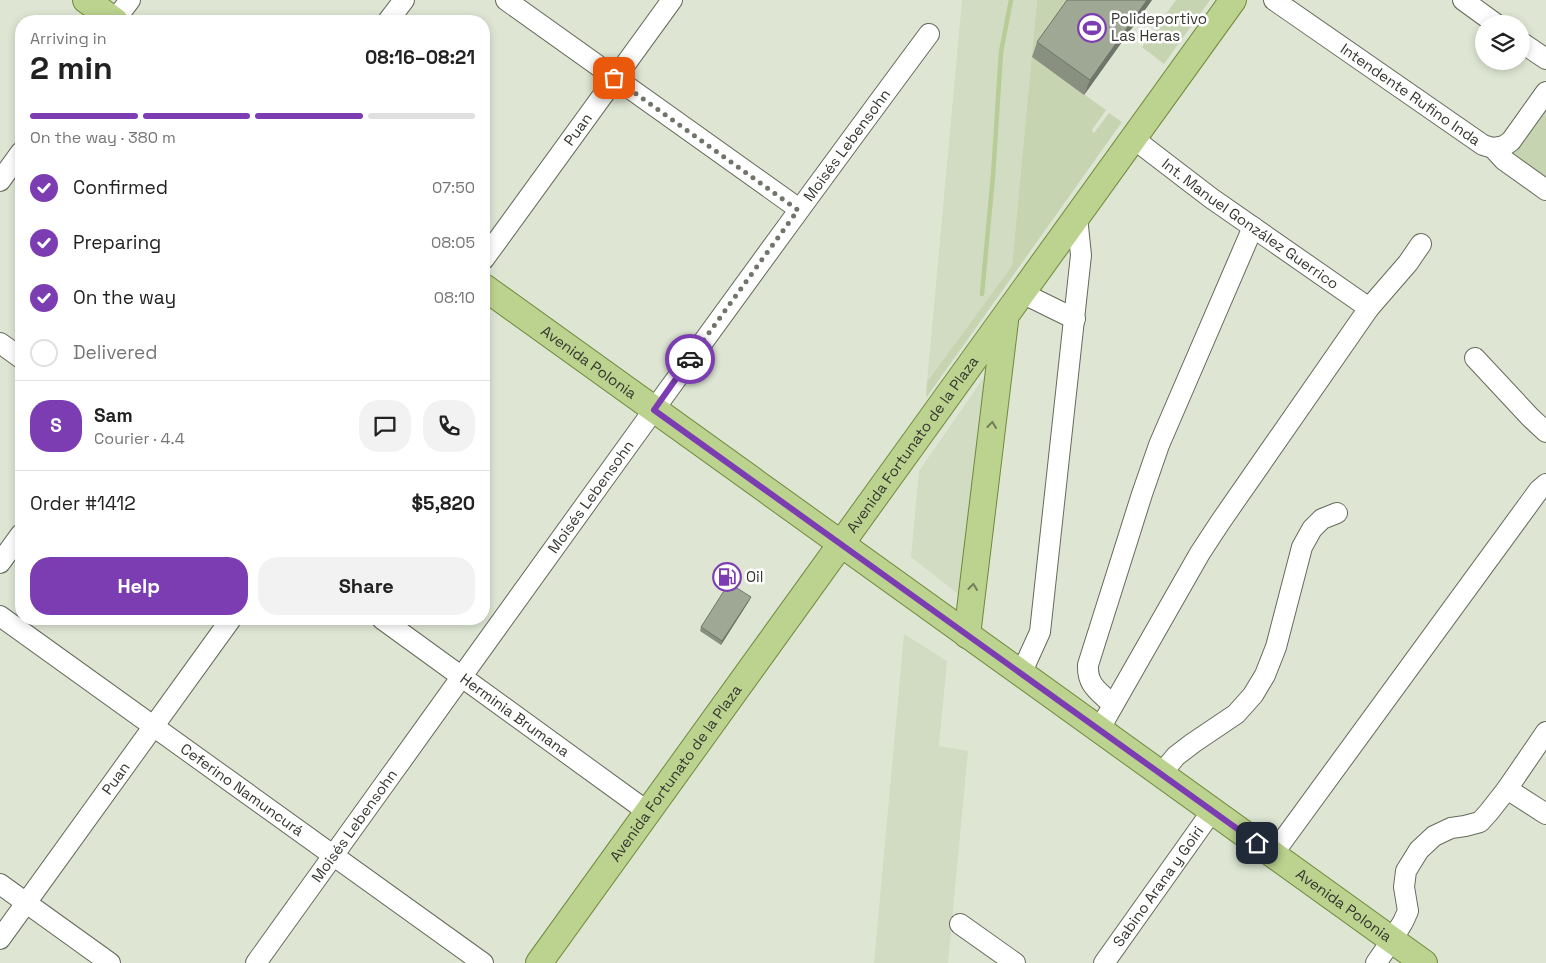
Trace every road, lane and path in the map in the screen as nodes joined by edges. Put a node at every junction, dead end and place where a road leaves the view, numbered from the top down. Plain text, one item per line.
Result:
1 (86, 0) edge
2 (130, 0) edge
3 (404, 0) edge
4 (506, 0) edge
5 (672, 0) edge
6 (1233, 0) edge
7 (1274, 0) edge
8 (1463, 0) edge
9 (107, 15) edge
10 (119, 15) edge
11 (393, 15) edge
12 (1484, 15) edge
13 (928, 34) dead end
14 (1530, 48) edge
15 (1546, 59) edge
16 (614, 78) junction
17 (1546, 92) edge
18 (1134, 139) junction
19 (1493, 148) junction
20 (15, 161) edge
21 (0, 182) edge
22 (1546, 190) edge
23 (798, 210) junction
24 (1078, 217) junction
25 (1253, 228) junction
26 (1421, 244) dead end
27 (490, 251) edge
28 (490, 291) edge
29 (1022, 293) junction
30 (1369, 308) junction
31 (1006, 317) junction
32 (1075, 319) junction
33 (0, 342) edge
34 (15, 353) edge
35 (1475, 358) dead end
36 (654, 410) junction
37 (1546, 432) edge
38 (1544, 490) edge
39 (1338, 513) dead end
40 (15, 542) edge
41 (842, 545) junction
42 (0, 563) edge
43 (0, 616) edge
44 (227, 625) edge
45 (390, 625) edge
46 (967, 635) junction
47 (1021, 674) junction
48 (462, 677) junction
49 (1113, 705) junction
50 (154, 727) junction
51 (1099, 730) junction
52 (1546, 732) edge
53 (1161, 774) junction
54 (1507, 788) junction
55 (1212, 811) junction
56 (648, 812) junction
57 (1546, 814) edge
58 (1273, 854) junction
59 (334, 856) junction
60 (0, 884) edge
61 (26, 903) junction
62 (960, 924) dead end
63 (0, 939) edge
64 (1392, 940) junction
65 (110, 963) edge
66 (256, 963) edge
67 (483, 963) edge
68 (539, 963) edge
69 (1015, 963) edge
70 (1104, 963) edge
71 (1376, 963) edge
72 (1424, 963) edge

1 - 9 main road
2 - 10 street
3 - 11 street
4 - 16 street
5 - 16 street, Puan
6 - 18 main road, Avenida Fortunato de la Plaza
7 - 19 street, Intendente Rufino Inda
8 - 12 street
13 - 23 street, Moisés Lebensohn
14 - 15 street
16 - 23 street
16 - 27 street, Puan
17 - 19 street
18 - 24 main road, Avenida Fortunato de la Plaza
18 - 25 street, Int. Manuel González Guerrico
19 - 22 street, Intendente Rufino Inda
20 - 21 street
23 - 36 street, Moisés Lebensohn
24 - 29 main road, Avenida Fortunato de la Plaza
24 - 32 street
25 - 30 street, Int. Manuel González Guerrico
25 - 49 street
26 - 30 street
28 - 36 main road, Avenida Polonia
29 - 31 main road, Avenida Fortunato de la Plaza
29 - 32 street
30 - 49 street
31 - 41 main road, Avenida Fortunato de la Plaza
46 -> 31 main road
32 - 47 street
33 - 34 street
35 - 37 street
36 - 41 main road, Avenida Polonia
36 - 48 street, Moisés Lebensohn
38 - 58 street
39 - 53 street
40 - 42 street
41 - 46 main road, Avenida Polonia
41 - 56 main road, Avenida Fortunato de la Plaza
43 - 50 street, Ceferino Namuncurá
44 - 50 street, Puan
45 - 48 street, Herminia Brumana
46 - 47 main road, Avenida Polonia
47 - 51 main road, Avenida Polonia
48 - 56 street, Herminia Brumana
48 - 59 street, Moisés Lebensohn
49 - 51 street
50 - 59 street, Ceferino Namuncurá
50 - 61 street, Puan
51 - 53 main road, Avenida Polonia
52 - 54 street
53 - 55 main road, Avenida Polonia
54 - 57 street
54 - 64 street
55 - 58 main road, Avenida Polonia
55 - 70 street, Sabino Arana y Goiri
56 - 68 main road, Avenida Fortunato de la Plaza
58 - 64 main road, Avenida Polonia
59 - 66 street, Moisés Lebensohn
59 - 67 street, Ceferino Namuncurá
60 - 61 street
61 - 63 street, Puan
61 - 65 street
62 - 69 street
64 - 71 street
64 - 72 main road, Avenida Polonia

